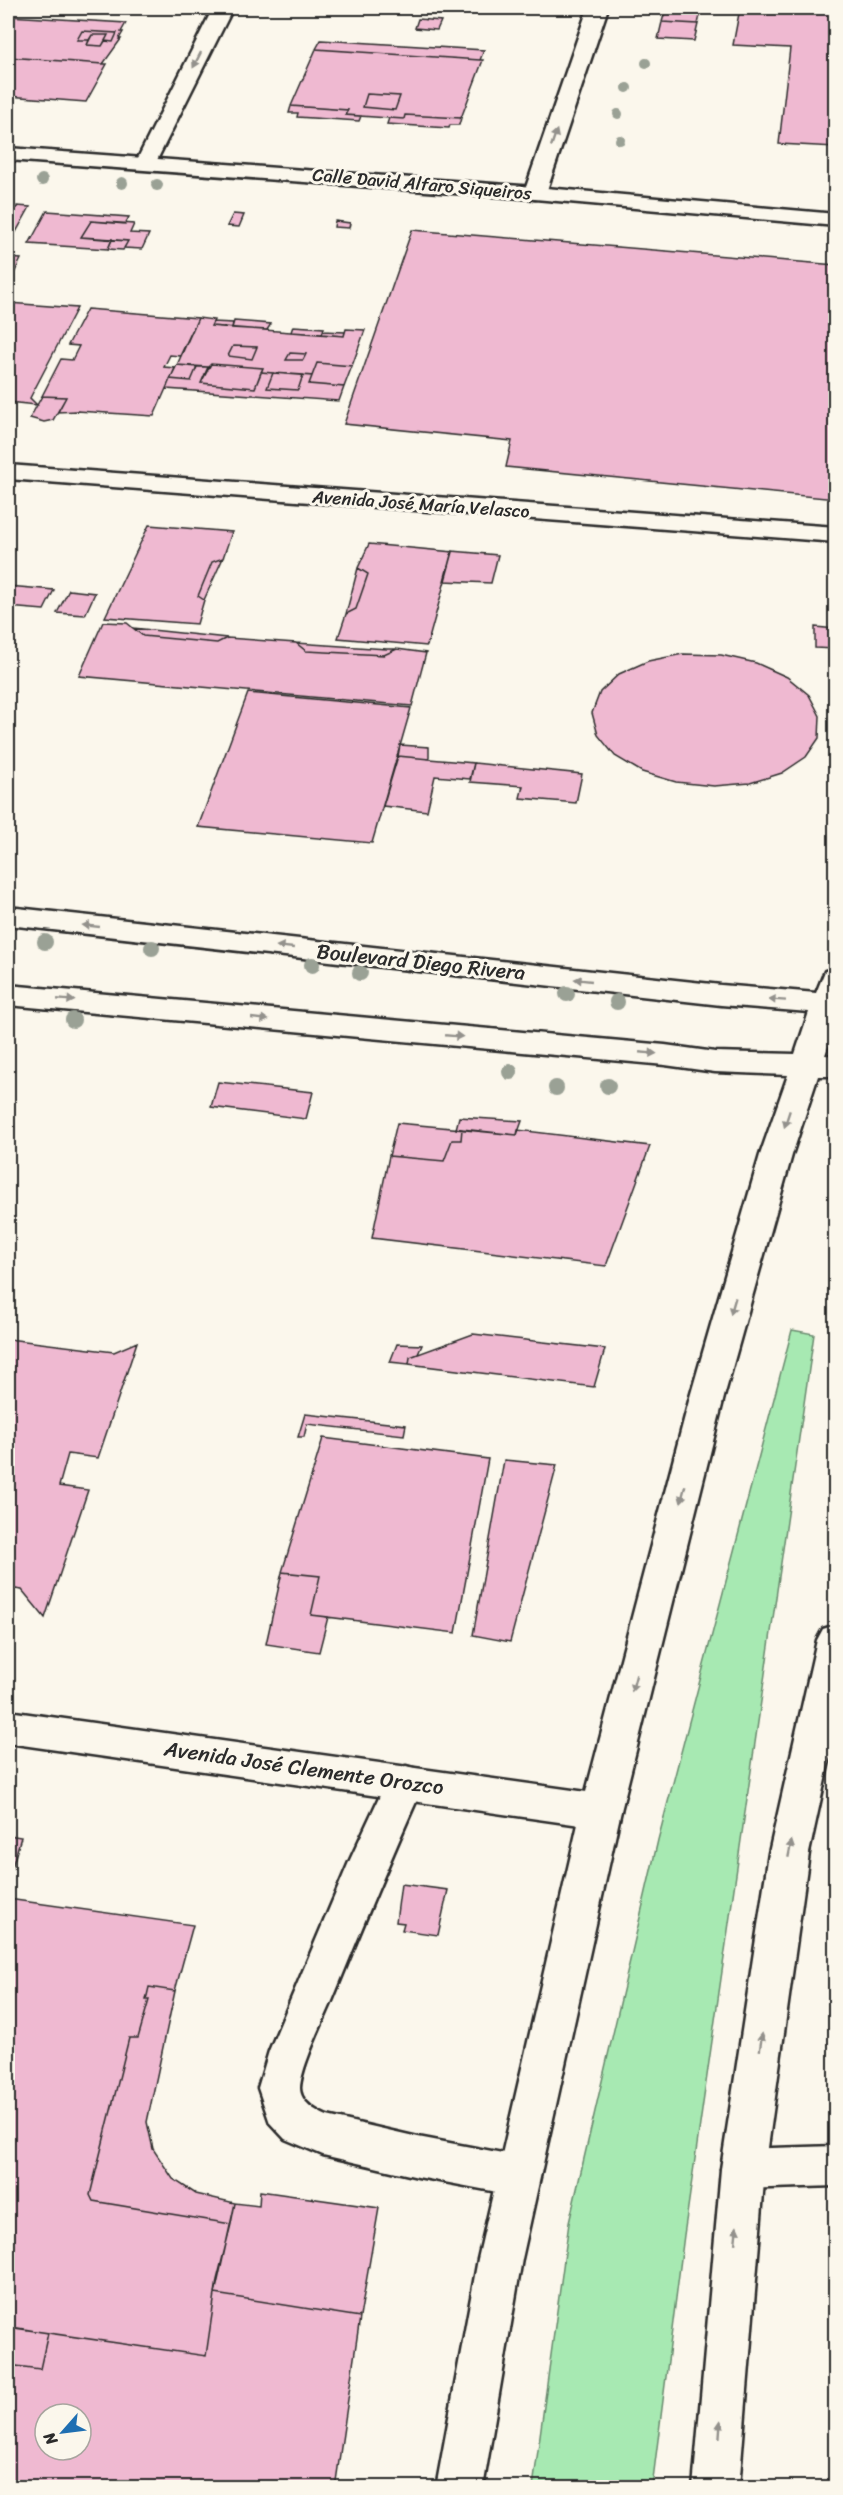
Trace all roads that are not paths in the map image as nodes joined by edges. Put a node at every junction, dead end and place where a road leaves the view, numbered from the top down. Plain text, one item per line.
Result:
1 (223, 8) edge
2 (598, 8) edge
3 (8, 154) edge
4 (146, 162) junction
5 (535, 193) junction
6 (836, 220) edge
7 (8, 472) edge
8 (836, 535) edge
9 (8, 916) edge
10 (8, 995) edge
11 (832, 995) edge
12 (820, 1066) edge
13 (836, 1640) edge
14 (8, 1727) edge
15 (406, 1782) junction
16 (601, 1811) junction
17 (836, 2166) edge
18 (743, 2169) junction
19 (518, 2176) junction
20 (459, 2487) edge
21 (716, 2487) edge

1 -> 4 street
5 -> 2 street
3 - 4 street, Calle David Alfaro Siqueiros
4 - 5 street, Calle David Alfaro Siqueiros
5 - 6 street, Calle David Alfaro Siqueiros
7 - 8 street, Avenida José María Velasco
11 -> 9 street, Boulevard Diego Rivera
10 -> 12 street
11 - 12 street
12 -> 16 street
18 -> 13 street
14 - 15 street, Avenida José Clemente Orozco
15 - 16 street, Avenida José Clemente Orozco
15 - 19 street
16 - 19 street
17 - 18 street
21 -> 18 street
19 - 20 street

